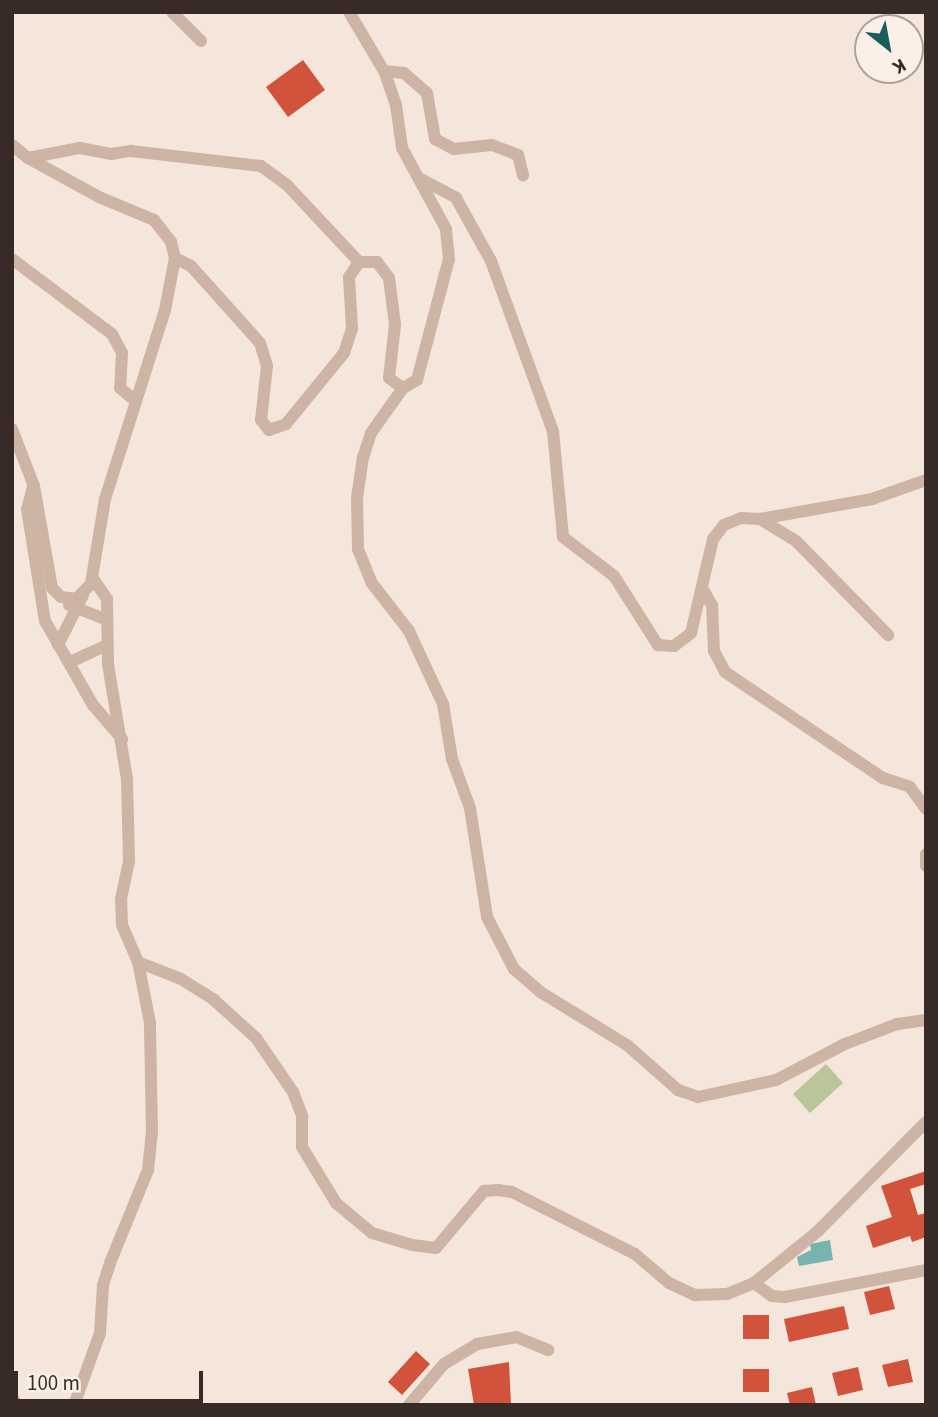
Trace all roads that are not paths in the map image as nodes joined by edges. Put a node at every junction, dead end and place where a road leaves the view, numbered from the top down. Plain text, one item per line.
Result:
1 (172, 12) edge
2 (349, 12) edge
3 (201, 41) dead end
4 (384, 71) junction
5 (12, 145) edge
6 (28, 158) junction
7 (523, 175) dead end
8 (420, 179) junction
9 (175, 258) junction
10 (12, 259) edge
11 (359, 262) junction
12 (403, 388) junction
13 (133, 399) junction
14 (12, 429) edge
15 (926, 480) edge
16 (34, 485) junction
17 (760, 519) junction
18 (93, 578) junction
19 (702, 588) junction
20 (83, 595) junction
21 (61, 597) junction
22 (76, 610) junction
23 (107, 620) junction
24 (888, 635) dead end
25 (58, 645) junction
26 (107, 646) junction
27 (70, 662) junction
28 (122, 739) junction
29 (926, 809) edge
30 (926, 854) edge
31 (926, 866) edge
32 (138, 962) junction
33 (926, 1020) edge
34 (926, 1122) edge
35 (926, 1270) edge
36 (754, 1283) junction
37 (549, 1350) dead end
38 (12, 1397) edge
39 (16, 1405) edge
40 (74, 1405) edge
41 (409, 1405) edge

1 - 3 street
2 - 4 street
4 - 7 street
4 - 8 street
5 - 6 street
6 - 9 street
6 - 11 street
8 - 12 street
8 - 19 street
9 - 11 street
9 - 13 street
10 - 13 street
11 - 12 street
12 - 33 street
13 - 18 street
14 - 16 street
15 - 17 street
16 - 21 street
16 - 25 street
17 - 19 street
17 - 24 street
18 - 20 street
18 - 23 street
19 - 29 street
20 - 21 street
20 - 22 street
21 - 22 street
22 - 23 street
22 - 25 street
23 - 26 street
25 - 27 street
26 - 27 street
26 - 28 street
27 - 28 street
28 - 32 street
30 - 31 street
32 - 36 street
32 - 40 street
34 - 36 street
35 - 36 street
37 - 41 street
38 - 39 street

